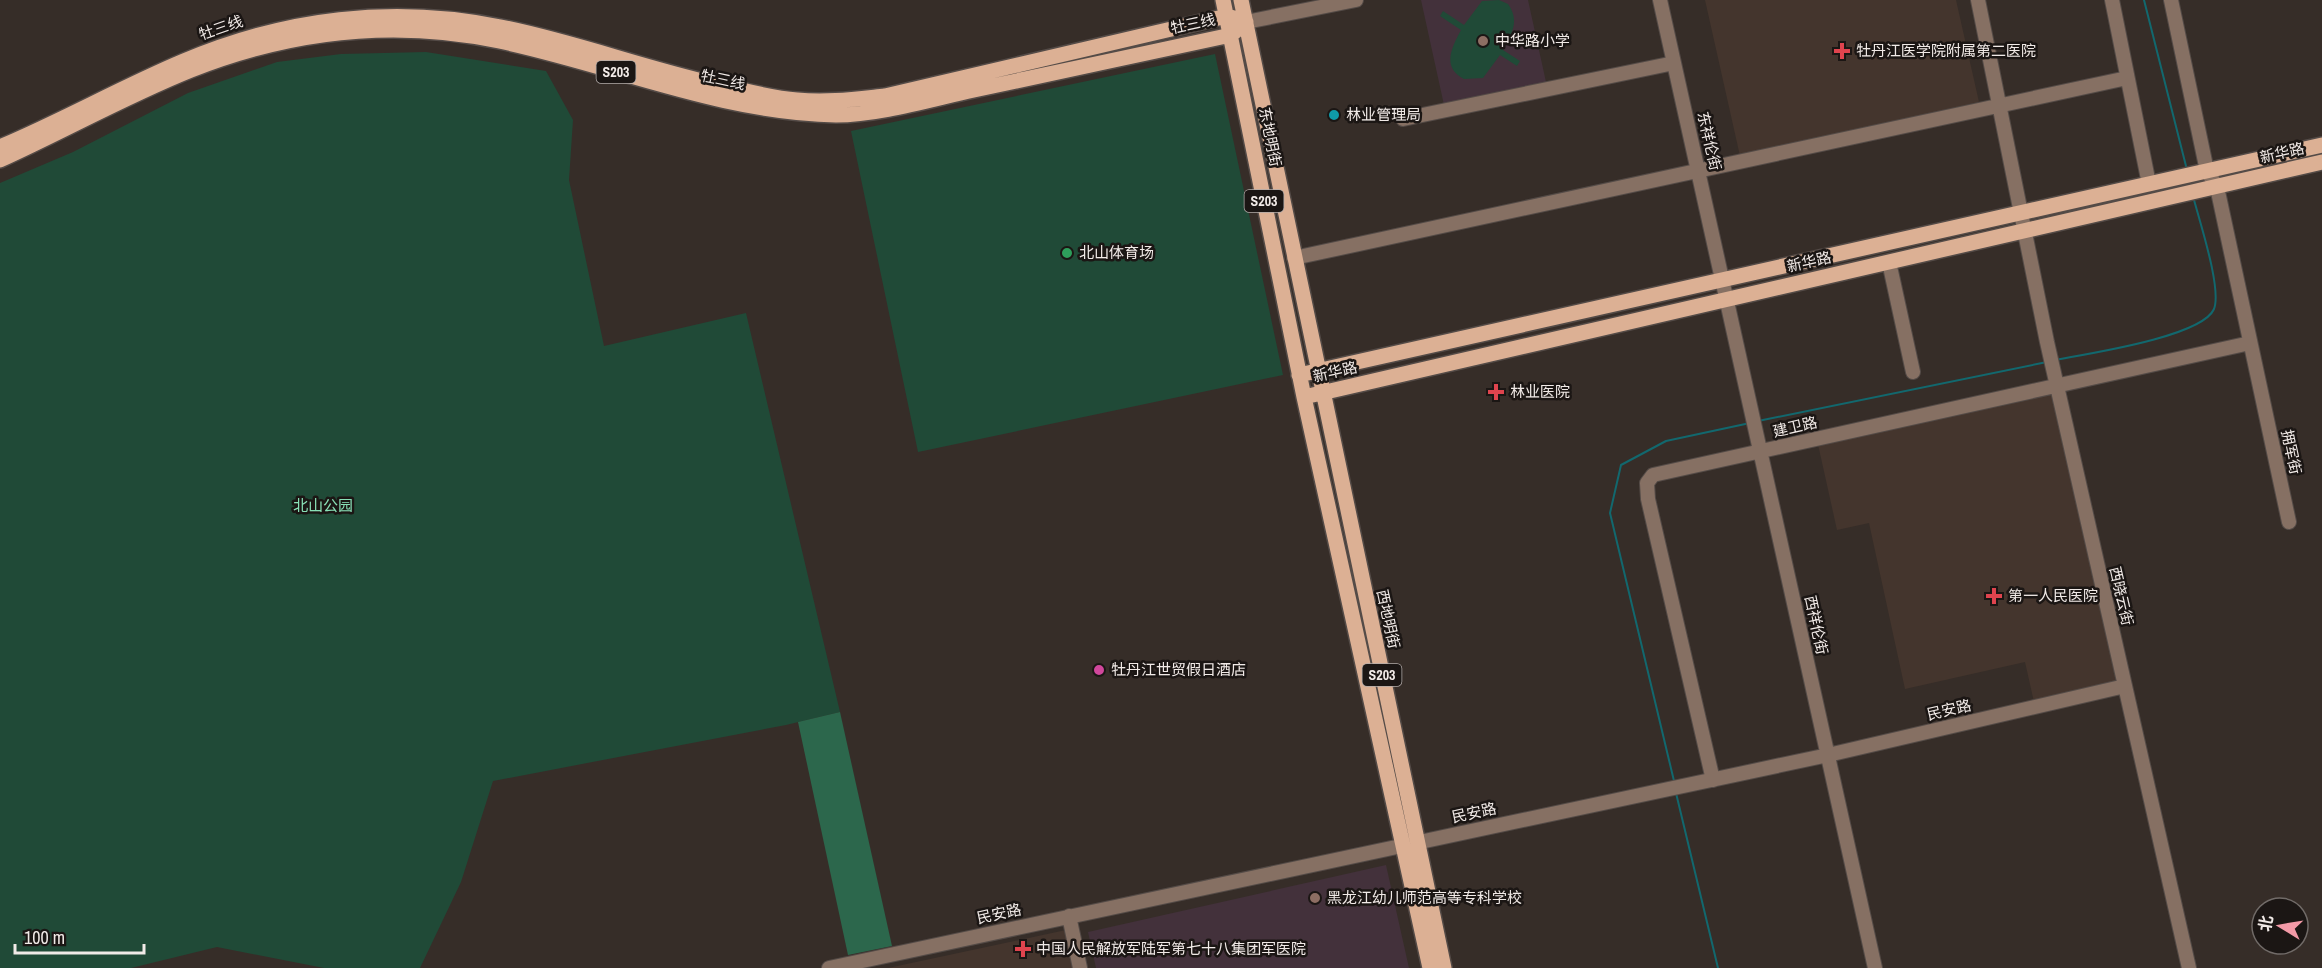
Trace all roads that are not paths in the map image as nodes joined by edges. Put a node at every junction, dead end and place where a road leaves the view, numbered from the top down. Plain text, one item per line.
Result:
1 (1223, 0) edge
2 (1241, 0) edge
3 (1356, 0) edge
4 (1660, 0) edge
5 (1978, 0) edge
6 (2112, 0) edge
7 (2171, 0) edge
8 (1227, 16) junction
9 (1246, 22) junction
10 (1231, 35) junction
11 (1674, 63) junction
12 (2127, 78) junction
13 (2000, 107) junction
14 (1403, 119) dead end
15 (2322, 145) edge
16 (0, 147) edge
17 (0, 160) edge
18 (2322, 162) edge
19 (1699, 171) junction
20 (2207, 171) junction
21 (2149, 184) junction
22 (2217, 187) junction
23 (2022, 213) junction
24 (2026, 230) junction
25 (1294, 258) junction
26 (1889, 262) junction
27 (1726, 290) junction
28 (2250, 343) junction
29 (1913, 372) dead end
30 (1320, 382) junction
31 (2057, 385) junction
32 (1302, 386) junction
33 (1761, 451) junction
34 (2289, 522) dead end
35 (2125, 686) junction
36 (1828, 755) junction
37 (1713, 780) junction
38 (1410, 843) junction
39 (1069, 916) junction
40 (830, 968) edge
41 (1080, 968) edge
42 (1430, 968) edge
43 (1444, 968) edge
44 (1875, 968) edge
45 (2189, 968) edge

1 - 8 main road, 东地明街
2 - 9 main road, 东地明街
3 - 9 street
4 - 11 street, 东祥伦街
5 - 13 street, 西晓云街
6 - 12 street
7 - 20 street
8 - 9 main road, 牡三线
8 - 10 main road, 东地明街 / S203
8 - 16 main road, 牡三线 / S203
9 - 10 main road, 牡三线 / S203
9 - 25 main road, 东地明街 / S203
10 - 17 main road, 牡三线 / S203
10 - 32 main road, 东地明街 / S203
11 - 14 street
11 - 19 street, 东祥伦街
12 - 13 street
12 - 21 street
13 - 19 street
13 - 23 street, 西晓云街
15 - 20 main road
18 - 22 main road, 新华路
19 - 25 street
19 - 27 street, 东祥伦街
20 - 21 main road
20 - 22 street
21 - 23 main road
22 - 24 main road, 新华路
22 - 28 street, 拥军街
23 - 24 street, 西晓云街
23 - 27 main road
24 - 26 main road, 新华路
24 - 31 street, 西晓云街
25 - 30 main road, 东地明街 / S203
26 - 27 main road, 新华路
26 - 29 street
27 - 30 main road, 新华路
27 - 30 main road
27 - 33 street, 西祥伦街
28 - 31 street, 建卫路
28 - 34 street, 拥军街
30 - 32 main road, 新华路
30 - 32 main road
30 - 38 main road, 西地明街 / S203
31 - 33 street, 建卫路
31 - 35 street, 西晓云街
32 - 38 main road, 西地明街 / S203
33 - 36 street, 西祥伦街
33 - 37 street, 建卫路
35 - 36 street, 民安路
35 - 45 street, 西晓云街
36 - 37 street, 民安路
36 - 44 street, 西祥伦街
37 - 38 street, 民安路
38 - 39 street, 民安路
38 - 42 main road, 西地明街 / S203
38 - 43 main road, 西地明街 / S203
39 - 40 street, 民安路
39 - 41 street

